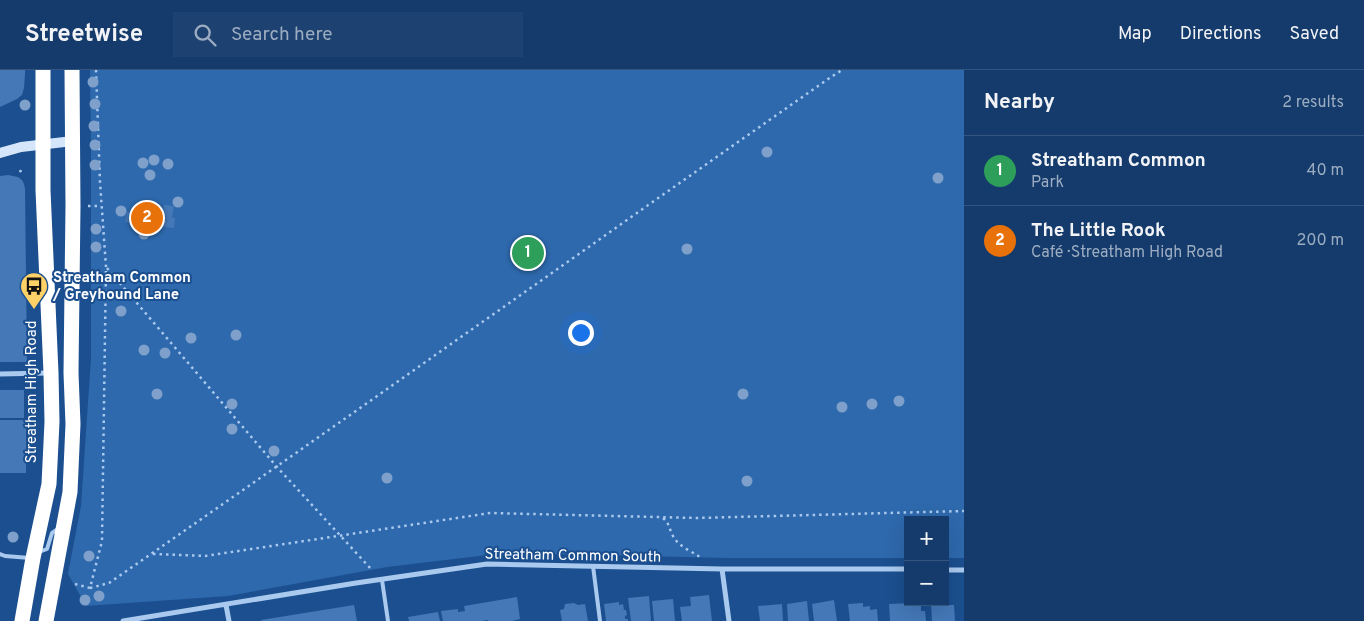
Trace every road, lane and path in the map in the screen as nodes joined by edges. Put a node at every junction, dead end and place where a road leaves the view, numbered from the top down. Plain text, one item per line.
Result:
1 (44, 70) edge
2 (72, 70) edge
3 (96, 70) edge
4 (842, 70) edge
5 (73, 141) junction
6 (43, 144) junction
7 (0, 153) edge
8 (20, 170) dead end
9 (22, 175) dead end
10 (86, 206) dead end
11 (101, 206) junction
12 (106, 267) junction
13 (51, 373) junction
14 (0, 374) edge
15 (277, 466) junction
16 (964, 511) edge
17 (661, 517) junction
18 (63, 526) junction
19 (341, 535) junction
20 (0, 554) edge
21 (152, 554) junction
22 (700, 557) dead end
23 (33, 558) junction
24 (594, 566) junction
25 (722, 570) junction
26 (904, 570) edge
27 (949, 570) edge
28 (964, 570) edge
29 (382, 580) junction
30 (75, 584) dead end
31 (90, 588) junction
32 (226, 604) junction
33 (23, 620) edge
34 (46, 621) edge
35 (123, 621) edge
36 (229, 621) edge
37 (388, 621) edge
38 (600, 621) edge
39 (729, 621) edge

1 - 6 highway, Streatham High Road
2 - 5 highway
3 - 11 path
4 - 15 path
5 - 6 main road
5 - 18 highway
6 - 7 main road
6 - 13 highway, Streatham High Road
8 - 9 path
10 - 11 path
11 - 12 path
12 - 15 path
12 - 31 path
13 - 14 street
13 - 23 highway, Streatham High Road
15 - 19 path
15 - 21 path
16 - 17 path
17 - 19 path
17 - 22 path
18 - 23 lane
18 - 34 highway
19 - 21 path
19 - 29 path
20 - 23 lane
21 - 31 path
23 - 33 highway, Streatham High Road
24 - 25 street, Streatham Common South
24 - 29 street, Streatham Common South
24 - 38 lane
25 - 26 street, Streatham Common South
25 - 39 street
27 - 28 street
29 - 32 street, Streatham Common South
29 - 37 lane
30 - 31 path
32 - 35 street, Streatham Common South
32 - 36 street

